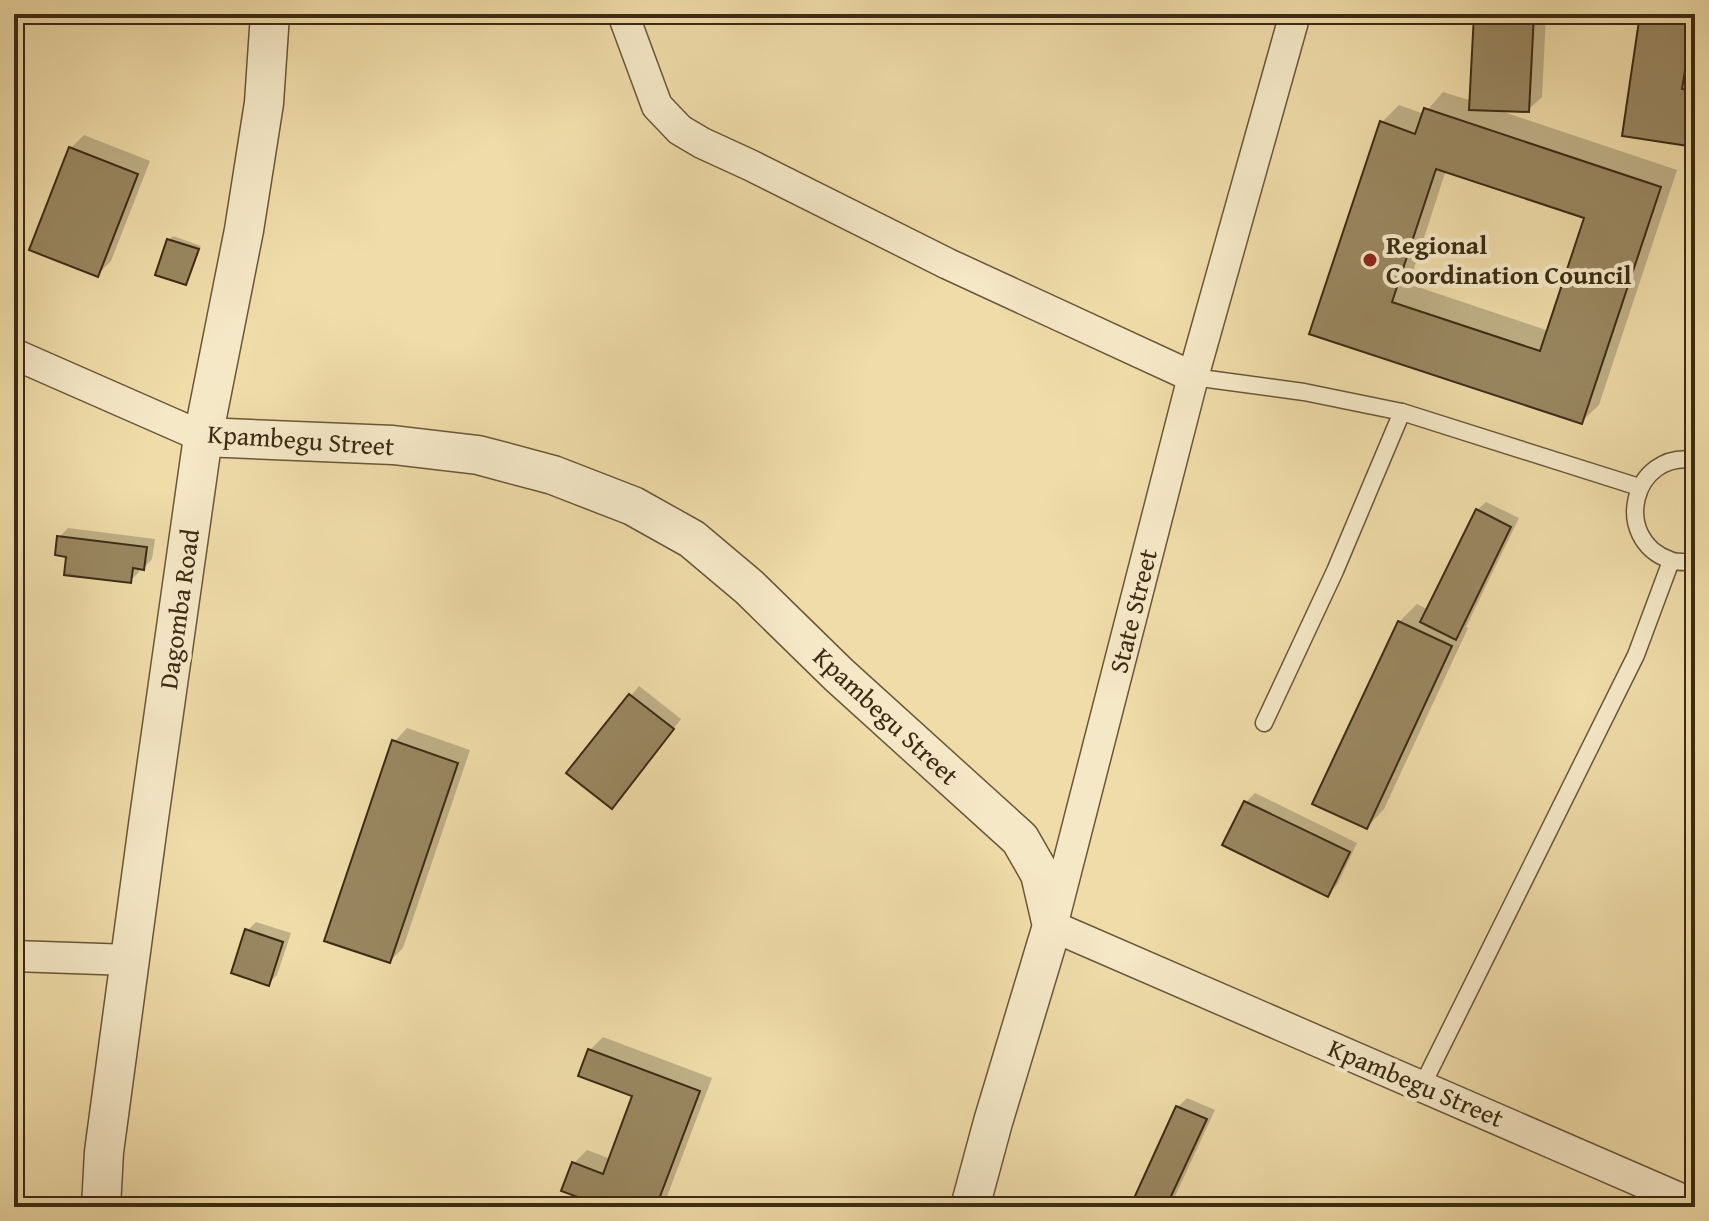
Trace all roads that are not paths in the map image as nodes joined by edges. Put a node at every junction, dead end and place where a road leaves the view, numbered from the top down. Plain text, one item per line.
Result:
1 (270, 14) edge
2 (623, 14) edge
3 (1295, 14) edge
4 (14, 354) edge
5 (1193, 377) junction
6 (1402, 412) junction
7 (203, 437) junction
8 (1695, 460) edge
9 (1639, 487) junction
10 (1671, 561) junction
11 (1695, 562) edge
12 (1264, 723) dead end
13 (1052, 926) junction
14 (14, 956) edge
15 (130, 960) junction
16 (1422, 1086) junction
17 (1695, 1205) edge
18 (101, 1207) edge
19 (970, 1207) edge

1 - 7 street, Dagomba Road
2 - 5 street
3 - 5 street, State Street
4 - 7 street, Kpambegu Street
5 - 6 lane
5 - 13 street, State Street
6 - 9 lane
6 - 12 lane
7 - 13 street, Kpambegu Street
7 - 15 street, Dagomba Road
8 - 9 lane
9 - 10 lane
10 - 11 lane
10 - 16 lane
13 - 16 street, Kpambegu Street
13 - 19 street, State Street
14 - 15 street
15 - 18 street, Dagomba Road
16 - 17 street, Kpambegu Street

